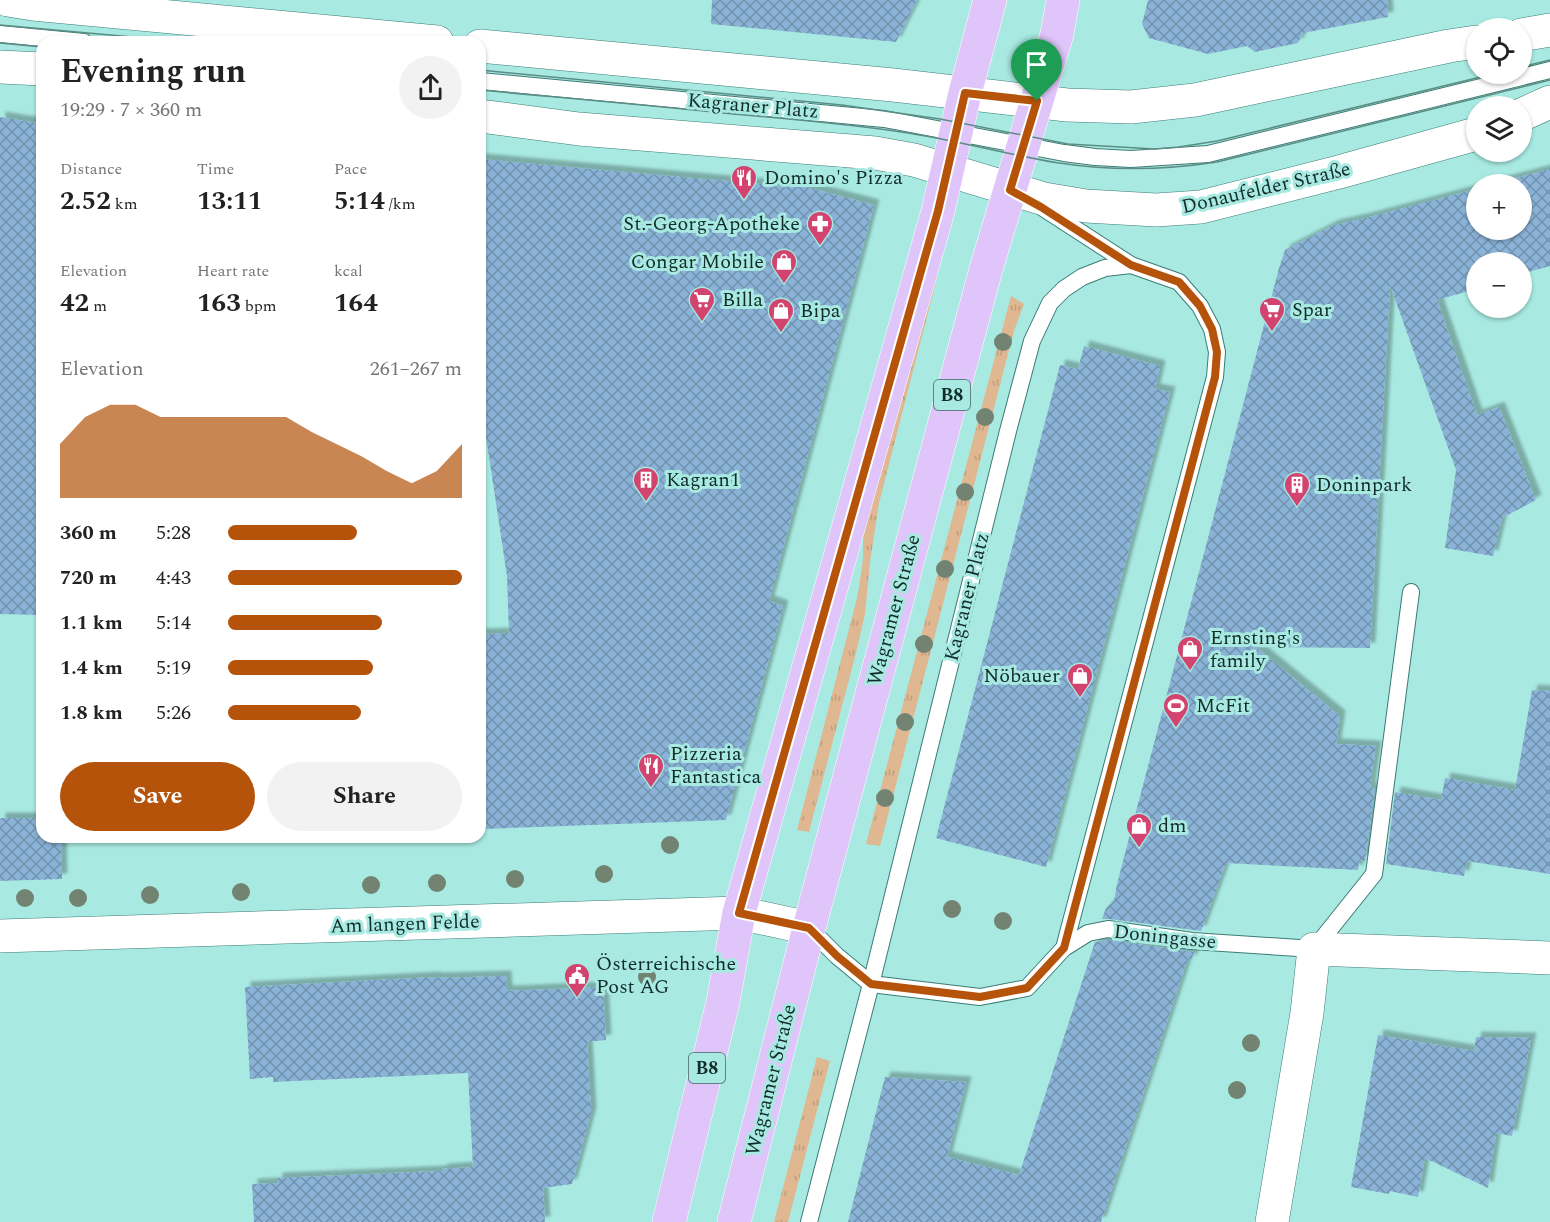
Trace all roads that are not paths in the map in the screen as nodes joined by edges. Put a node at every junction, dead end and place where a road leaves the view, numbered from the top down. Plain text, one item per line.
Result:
1 (8, 0) edge
2 (990, 0) edge
3 (1063, 0) edge
4 (1550, 30) edge
5 (1532, 33) edge
6 (0, 34) edge
7 (373, 36) edge
8 (36, 37) edge
9 (1466, 43) edge
10 (486, 47) edge
11 (0, 67) edge
12 (36, 69) edge
13 (1550, 70) edge
14 (486, 82) edge
15 (965, 93) junction
16 (1037, 101) junction
17 (1550, 102) edge
18 (1532, 111) edge
19 (486, 117) edge
20 (956, 132) junction
21 (1466, 137) edge
22 (1024, 145) junction
23 (948, 171) junction
24 (1010, 190) junction
25 (1131, 265) junction
26 (1411, 592) dead end
27 (739, 913) junction
28 (809, 928) junction
29 (0, 936) edge
30 (1064, 948) junction
31 (1314, 949) junction
32 (1550, 958) edge
33 (871, 984) junction
34 (669, 1222) edge
35 (734, 1222) edge
36 (809, 1222) edge
37 (1272, 1222) edge

1 - 7 main road
2 - 15 main road, B8
3 - 16 main road, Wagramer Straße / B8
4 - 5 main road
6 - 8 lane
9 - 16 main road
10 - 15 main road, Kagraner Platz
11 - 12 main road
13 - 22 lane, Kagraner Platz
14 - 20 lane, Kagraner Platz
15 - 16 main road
15 - 20 main road, B8
16 - 22 main road, Wagramer Straße / B8
17 - 18 main road
19 - 23 main road, Kagraner Platz
20 - 22 lane, Kagraner Platz
20 - 23 main road, B8
21 - 24 main road, Donaufelder Straße
22 - 24 main road, Wagramer Straße / B8
23 - 24 main road, Donaufelder Straße
23 - 27 main road, B8
24 - 25 lane, Kagraner Platz
24 - 28 main road, Wagramer Straße / B8
25 - 30 lane, Kagraner Platz
25 - 33 lane, Kagraner Platz
26 - 31 lane
27 - 28 main road, Am langen Felde
27 - 29 main road, Am langen Felde
27 - 34 main road, B8
28 - 33 lane
28 - 35 main road, Wagramer Straße / B8
30 - 31 lane, Doningasse
30 - 33 lane, Doningasse
31 - 32 main road, Doningasse
31 - 37 main road
33 - 36 lane

